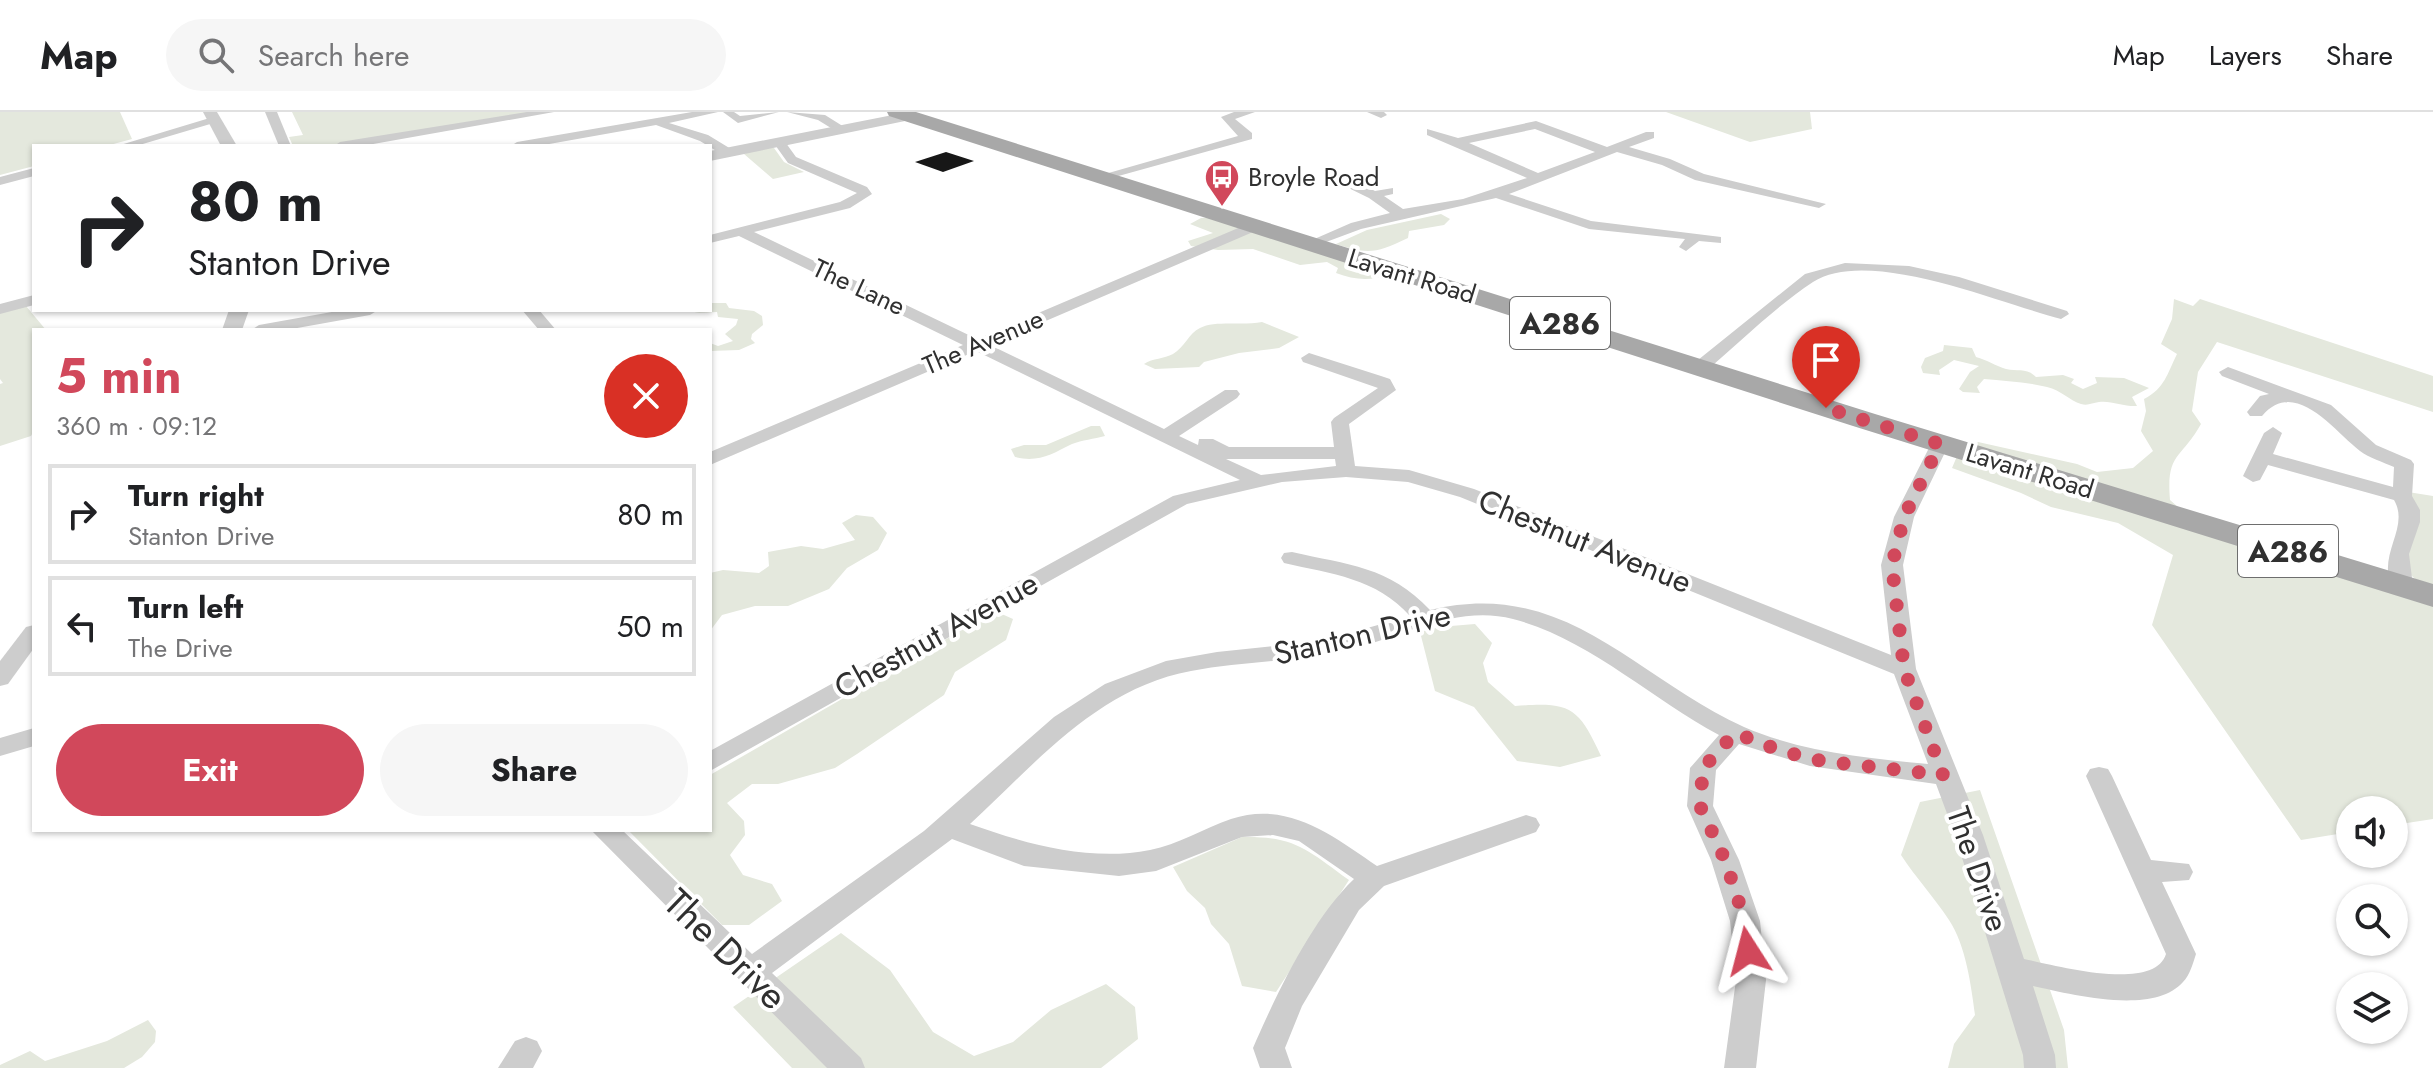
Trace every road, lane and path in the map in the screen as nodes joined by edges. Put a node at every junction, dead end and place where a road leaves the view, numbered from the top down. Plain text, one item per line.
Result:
1 (271, 112) edge
2 (712, 112) edge
3 (773, 112) edge
4 (793, 112) edge
5 (728, 113) edge
6 (903, 114) edge
7 (211, 116) edge
8 (663, 116) edge
9 (1244, 117) edge
10 (549, 127) edge
11 (843, 130) junction
12 (1431, 132) dead end
13 (1650, 135) dead end
14 (779, 142) junction
15 (1457, 142) junction
16 (129, 144) edge
17 (228, 144) edge
18 (284, 144) edge
19 (362, 144) edge
20 (520, 144) edge
21 (1611, 149) junction
22 (727, 152) junction
23 (712, 156) edge
24 (32, 173) edge
25 (1104, 176) junction
26 (1335, 176) dead end
27 (1536, 177) junction
28 (0, 181) edge
29 (1496, 194) junction
30 (1819, 204) dead end
31 (1401, 214) junction
32 (1255, 226) junction
33 (740, 231) junction
34 (712, 238) edge
35 (1716, 240) dead end
36 (1310, 244) junction
37 (32, 301) edge
38 (0, 309) edge
39 (359, 312) edge
40 (532, 312) edge
41 (2061, 314) dead end
42 (270, 328) edge
43 (546, 328) edge
44 (978, 344) junction
45 (1309, 358) dead end
46 (1699, 368) junction
47 (2228, 372) dead end
48 (1231, 394) dead end
49 (2286, 394) junction
50 (2256, 412) dead end
51 (1171, 433) junction
52 (2273, 433) dead end
53 (1940, 444) junction
54 (712, 458) edge
55 (1344, 462) junction
56 (1255, 480) junction
57 (2402, 496) junction
58 (1292, 558) dead end
59 (2418, 591) edge
60 (1425, 618) junction
61 (32, 635) edge
62 (1904, 669) junction
63 (0, 678) edge
64 (1735, 733) junction
65 (32, 738) edge
66 (0, 747) edge
67 (712, 761) edge
68 (1943, 775) junction
69 (2099, 776) dead end
70 (1526, 825) dead end
71 (949, 827) junction
72 (607, 832) edge
73 (2143, 870) junction
74 (2179, 872) dead end
75 (1374, 878) junction
76 (2013, 970) junction
77 (750, 972) junction
78 (849, 1068) edge
79 (1276, 1068) edge
80 (1740, 1068) edge
81 (2040, 1068) edge

1 - 18 street
2 - 8 street
3 - 5 street
4 - 11 street
6 - 11 street
6 - 25 main road, Lavant Road / A286
7 - 16 street
7 - 17 street
8 - 10 street
8 - 22 street
9 - 25 street
10 - 19 street
10 - 20 street
11 - 14 street
12 - 15 street
13 - 21 street
14 - 22 street
14 - 33 street
15 - 21 street
15 - 27 street
21 - 27 street
21 - 30 street
22 - 23 street
24 - 28 street
25 - 32 main road, Lavant Road / A286
26 - 31 street
27 - 29 street
29 - 31 street
29 - 35 street
31 - 36 street
32 - 36 main road, Lavant Road / A286
32 - 44 street, The Avenue
33 - 34 street
33 - 44 street, The Lane
36 - 46 main road, Lavant Road / A286
37 - 38 street
39 - 42 street
40 - 43 street
41 - 46 street
44 - 51 street
44 - 54 street, The Avenue
45 - 55 street
46 - 53 main road, Lavant Road / A286
47 - 49 street
48 - 51 street
49 - 50 street
49 - 57 street
51 - 55 street
51 - 56 street
52 - 57 street
53 - 59 main road, Lavant Road / A286
53 - 62 street, The Drive
55 - 56 street, Chestnut Avenue
55 - 62 street, Chestnut Avenue
56 - 67 street, Chestnut Avenue
57 - 59 street
58 - 60 street
60 - 64 street, Stanton Drive
60 - 71 street, Stanton Drive
61 - 63 street
62 - 68 street, The Drive
64 - 68 street, Stanton Drive
64 - 80 street
65 - 66 street
68 - 76 street, The Drive
69 - 73 street
70 - 75 street
71 - 75 street
71 - 77 street, Stanton Drive
72 - 77 street, The Drive
73 - 74 street
73 - 76 street
75 - 79 street
76 - 81 street, The Drive
77 - 78 street, The Drive

